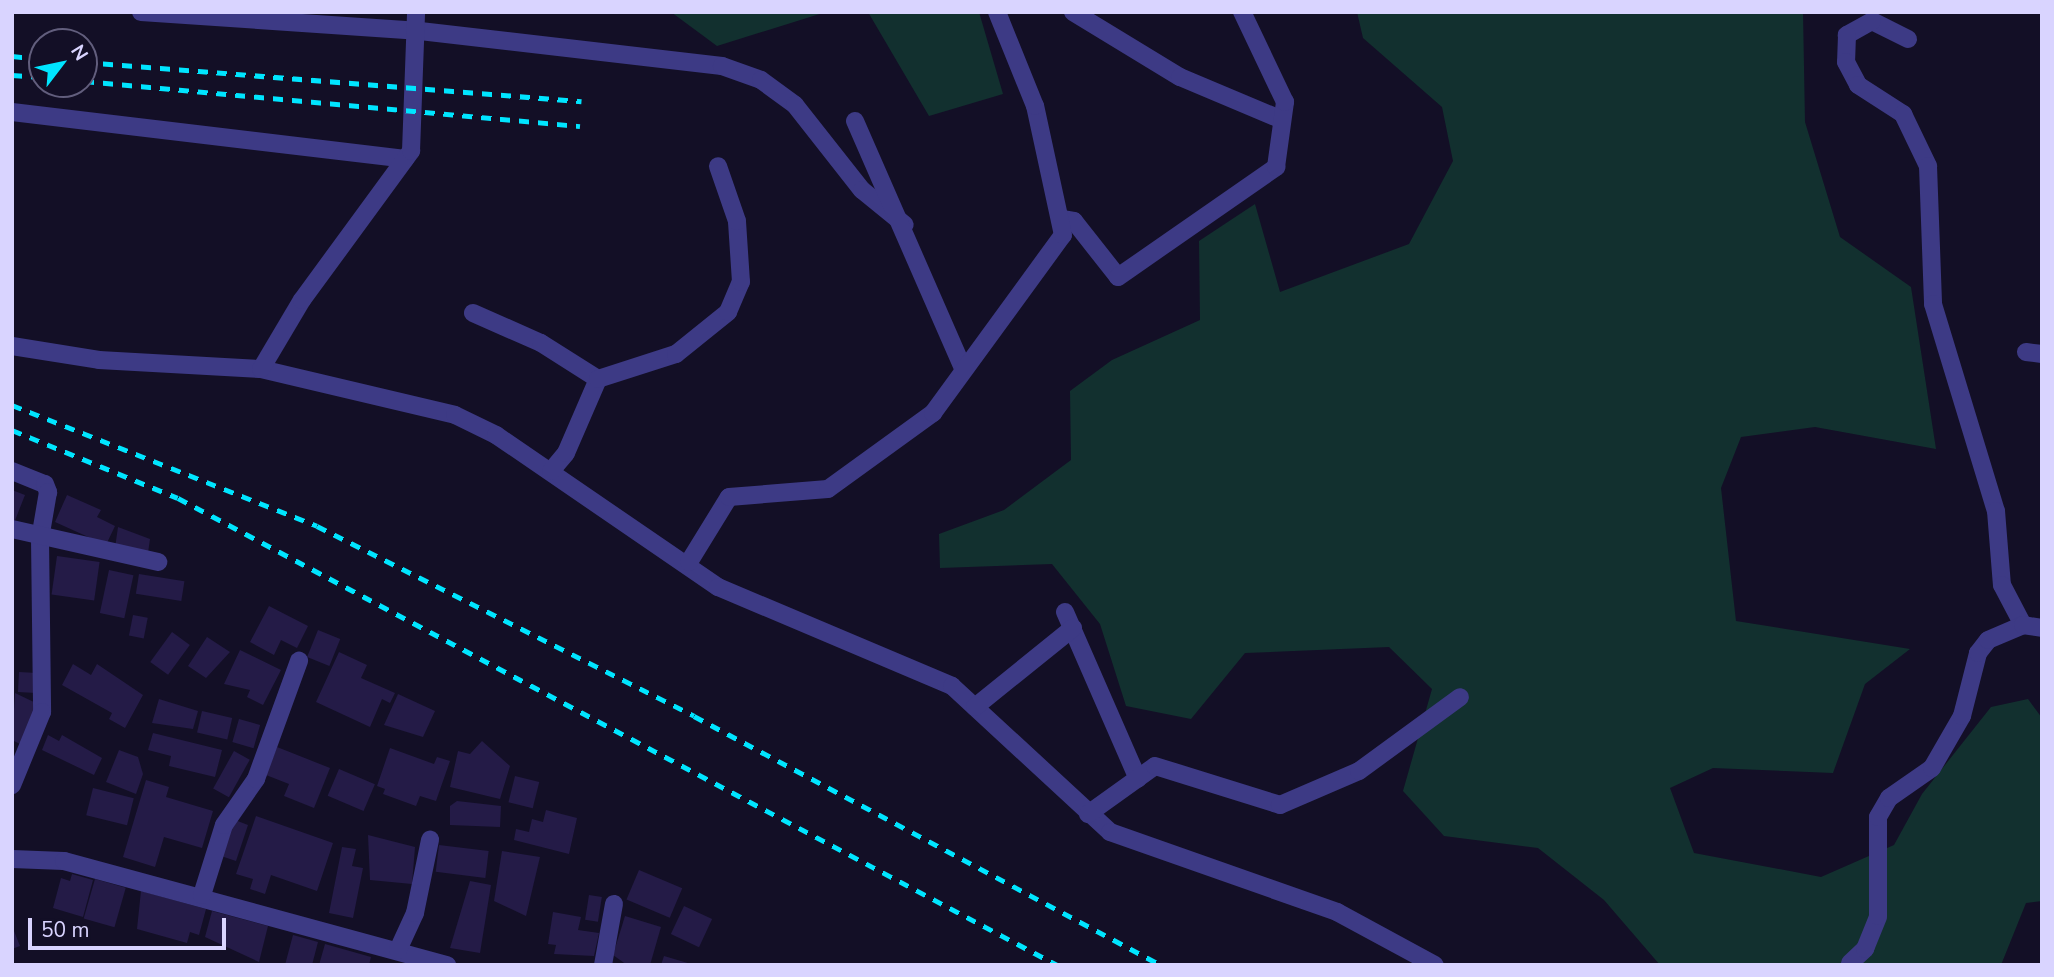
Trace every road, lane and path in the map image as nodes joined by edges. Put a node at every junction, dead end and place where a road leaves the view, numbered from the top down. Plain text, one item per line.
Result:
1 (141, 12) edge
2 (416, 12) edge
3 (998, 12) edge
4 (1073, 12) edge
5 (1242, 12) edge
6 (420, 31) junction
7 (1908, 39) dead end
8 (12, 112) edge
9 (1280, 119) junction
10 (855, 121) dead end
11 (408, 155) junction
12 (718, 166) dead end
13 (1062, 219) junction
14 (905, 225) junction
15 (473, 313) dead end
16 (12, 346) edge
17 (963, 368) junction
18 (261, 369) junction
19 (598, 379) junction
20 (12, 471) edge
21 (551, 471) junction
22 (12, 529) edge
23 (40, 539) junction
24 (158, 562) dead end
25 (688, 562) junction
26 (2023, 625) junction
27 (2042, 628) edge
28 (299, 661) dead end
29 (1460, 697) dead end
30 (975, 707) junction
31 (1138, 779) junction
32 (12, 785) edge
33 (1088, 814) junction
34 (430, 840) dead end
35 (12, 859) edge
36 (202, 895) junction
37 (614, 904) dead end
38 (398, 950) junction
39 (1850, 963) dead end
40 (446, 965) edge
41 (603, 965) edge
42 (1435, 965) edge

1 - 6 street
2 - 6 street
3 - 13 street
4 - 9 street
5 - 9 street
6 - 11 street
6 - 14 street
7 - 26 street
8 - 11 street
9 - 13 street
10 - 14 street
11 - 18 street
12 - 19 street
13 - 17 street
14 - 17 street
15 - 19 street
16 - 18 street
17 - 25 street
18 - 21 street
19 - 21 street
20 - 23 street
21 - 25 street
22 - 23 street
23 - 24 street
23 - 32 street
25 - 30 street
26 - 27 street
26 - 39 street
28 - 36 street
29 - 31 street
30 - 31 street
30 - 33 street
31 - 33 street
33 - 42 street
34 - 38 street
35 - 36 street
36 - 38 street
37 - 41 street
38 - 40 street

